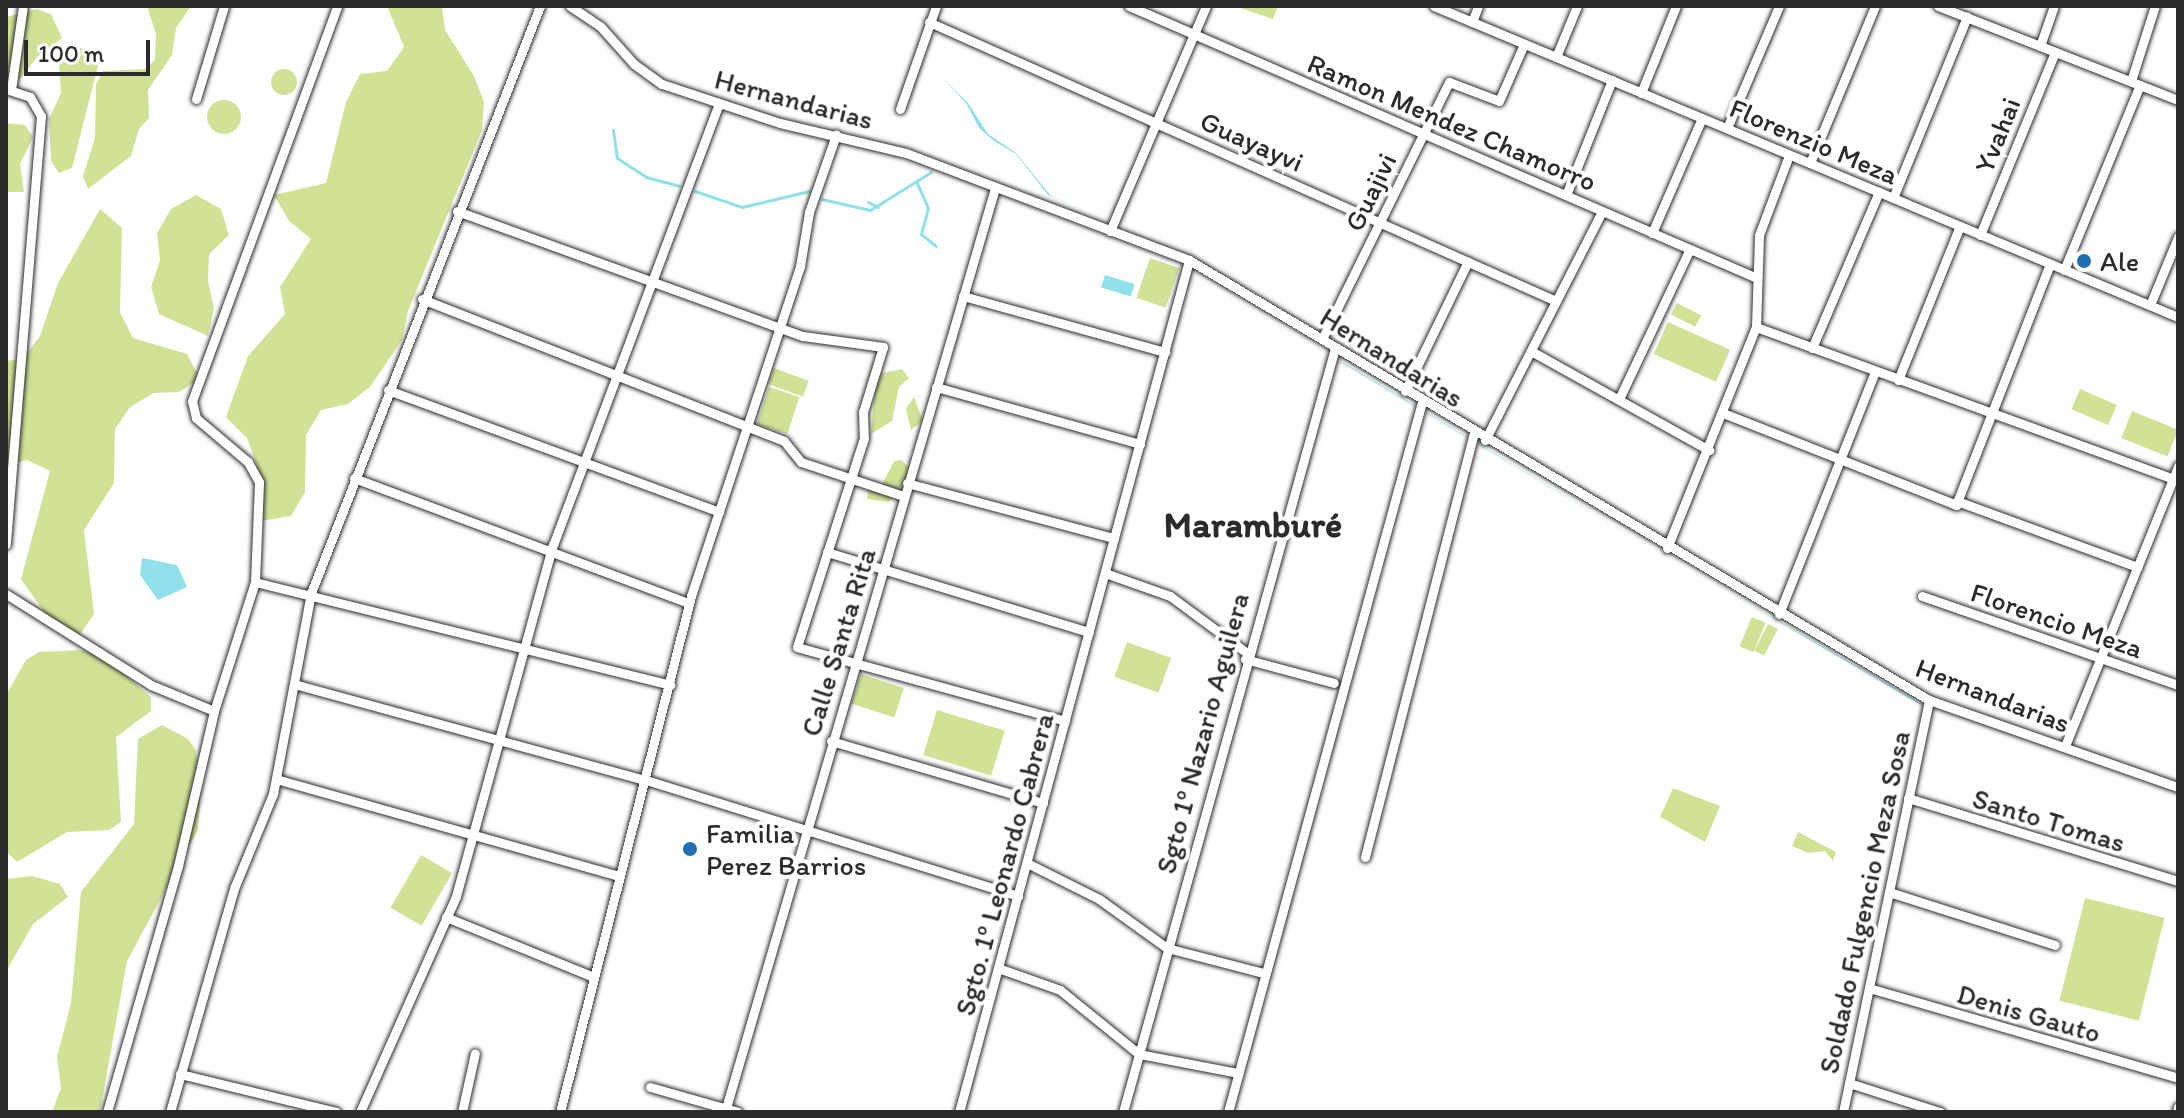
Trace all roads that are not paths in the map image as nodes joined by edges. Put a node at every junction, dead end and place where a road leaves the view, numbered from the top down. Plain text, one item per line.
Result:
1 (23, 6) edge
2 (224, 6) edge
3 (337, 6) edge
4 (540, 6) edge
5 (570, 6) edge
6 (936, 6) edge
7 (1129, 6) edge
8 (1206, 6) edge
9 (1434, 6) edge
10 (1478, 6) edge
11 (1577, 6) edge
12 (1676, 6) edge
13 (1779, 6) edge
14 (1875, 6) edge
15 (1938, 6) edge
16 (2054, 6) edge
17 (2155, 6) edge
18 (1953, 9) edge
19 (1967, 17) junction
20 (929, 22) junction
21 (1472, 22) junction
22 (1194, 34) junction
23 (1524, 44) junction
24 (2040, 46) junction
25 (2055, 52) junction
26 (1556, 57) junction
27 (1612, 80) junction
28 (2135, 83) junction
29 (9, 89) edge
30 (1641, 93) junction
31 (196, 99) dead end
32 (2178, 100) edge
33 (718, 105) junction
34 (900, 109) dead end
35 (1702, 118) junction
36 (1156, 123) junction
37 (1727, 128) junction
38 (1423, 134) junction
39 (836, 135) junction
40 (1789, 155) junction
41 (1810, 163) junction
42 (995, 188) junction
43 (1879, 192) junction
44 (1566, 195) junction
45 (1893, 198) junction
46 (457, 211) junction
47 (1602, 211) junction
48 (1380, 222) junction
49 (1960, 226) junction
50 (1110, 231) junction
51 (1652, 233) junction
52 (1980, 235) junction
53 (2178, 237) edge
54 (1690, 249) junction
55 (1189, 260) junction
56 (1468, 261) junction
57 (2050, 264) junction
58 (2064, 270) junction
59 (1757, 278) junction
60 (651, 283) junction
61 (963, 296) junction
62 (422, 299) junction
63 (1556, 301) junction
64 (2150, 305) junction
65 (2178, 317) edge
66 (1756, 327) junction
67 (779, 329) junction
68 (1322, 339) junction
69 (1335, 348) junction
70 (1812, 348) junction
71 (1531, 351) junction
72 (1165, 352) junction
73 (1875, 371) junction
74 (617, 376) junction
75 (1898, 380) junction
76 (936, 387) junction
77 (388, 390) junction
78 (1405, 391) junction
79 (1619, 399) junction
80 (1422, 402) junction
81 (1723, 413) junction
82 (1993, 414) junction
83 (11, 415) edge
84 (747, 426) junction
85 (1474, 434) junction
86 (1485, 440) junction
87 (1140, 444) junction
88 (1709, 450) junction
89 (1838, 458) junction
90 (585, 462) junction
91 (2178, 466) edge
92 (354, 478) junction
93 (850, 479) junction
94 (2175, 480) edge
95 (907, 483) junction
96 (903, 496) junction
97 (1957, 501) junction
98 (719, 512) junction
99 (1114, 538) junction
100 (6, 545) edge
101 (1667, 548) junction
102 (552, 552) junction
103 (827, 552) junction
104 (2137, 567) junction
105 (883, 569) junction
106 (1105, 573) junction
107 (255, 582) junction
108 (311, 593) junction
109 (6, 594) edge
110 (1922, 596) dead end
111 (689, 603) junction
112 (1779, 614) junction
113 (1090, 629) junction
114 (525, 648) junction
115 (1246, 656) junction
116 (2098, 657) junction
117 (855, 663) junction
118 (1334, 683) dead end
119 (294, 684) junction
120 (670, 685) junction
121 (2178, 685) edge
122 (1929, 700) junction
123 (214, 711) junction
124 (1065, 721) junction
125 (499, 740) junction
126 (831, 741) junction
127 (2065, 746) junction
128 (276, 779) junction
129 (646, 780) junction
130 (2178, 787) edge
131 (1908, 798) junction
132 (1043, 803) junction
133 (806, 832) junction
134 (473, 835) junction
135 (1365, 857) dead end
136 (1027, 863) junction
137 (619, 876) junction
138 (2178, 881) edge
139 (1889, 892) junction
140 (1018, 896) junction
141 (446, 917) junction
142 (2055, 945) dead end
143 (1167, 948) junction
144 (998, 968) junction
145 (1264, 973) junction
146 (591, 976) junction
147 (1869, 988) junction
148 (475, 1053) dead end
149 (1139, 1054) junction
150 (1238, 1073) junction
151 (180, 1074) junction
152 (2178, 1078) edge
153 (1849, 1083) junction
154 (650, 1087) dead end
155 (726, 1108) junction
156 (107, 1112) edge
157 (170, 1112) edge
158 (336, 1112) edge
159 (360, 1112) edge
160 (462, 1112) edge
161 (560, 1112) edge
162 (738, 1112) edge
163 (959, 1112) edge
164 (1123, 1112) edge
165 (1228, 1112) edge
166 (1843, 1112) edge
167 (1940, 1112) edge

1 - 29 street
2 - 31 street
3 - 107 street
4 - 46 street
5 - 33 street, Hernandarias
6 - 20 street
7 - 22 street, Ramon Mendez Chamorro
8 - 22 street
9 - 21 street, Florenzio Meza
10 - 21 street
11 - 26 street
12 - 30 street
13 - 37 street
14 - 41 street
15 - 18 street
16 - 24 street
17 - 28 street
18 - 19 street
19 - 24 street
19 - 45 street
20 - 34 street
20 - 36 street, Guayayvi
21 - 23 street, Florenzio Meza
22 - 36 street
22 - 38 street, Ramon Mendez Chamorro
23 - 26 street, Florenzio Meza
23 - 38 street, Guajivi
24 - 25 street
25 - 28 street
25 - 52 street, Yvahai
26 - 27 street, Florenzio Meza
27 - 30 street, Florenzio Meza
27 - 44 street
28 - 32 street
28 - 58 street
29 - 83 street
30 - 35 street, Florenzio Meza
33 - 39 street, Hernandarias
33 - 60 street
35 - 37 street, Florenzio Meza
35 - 51 street
36 - 48 street, Guayayvi
36 - 50 street
37 - 40 street, Florenzio Meza
38 - 44 street, Ramon Mendez Chamorro
38 - 48 street, Guajivi
39 - 42 street, Hernandarias
39 - 67 street
40 - 41 street, Florenzio Meza
40 - 59 street
41 - 43 street, Florenzio Meza
42 - 50 street, Hernandarias
42 - 61 street, Calle Santa Rita
43 - 45 street, Florenzio Meza
43 - 70 street
44 - 47 street, Ramon Mendez Chamorro
45 - 49 street, Florenzio Meza
46 - 60 street
46 - 62 street
47 - 51 street, Ramon Mendez Chamorro
47 - 63 street
48 - 56 street, Guayayvi
48 - 68 street, Guajivi
49 - 52 street, Florenzio Meza
49 - 75 street
50 - 55 street, Hernandarias
51 - 54 street, Ramon Mendez Chamorro
52 - 57 street, Florenzio Meza
53 - 64 street
54 - 59 street, Ramon Mendez Chamorro
54 - 79 street
55 - 68 street, Hernandarias
55 - 72 street, Sgto. 1º Leonardo Cabrera
56 - 63 street, Guayayvi
56 - 78 street
57 - 58 street, Florenzio Meza
57 - 82 street
58 - 64 street, Florenzio Meza
59 - 66 street
60 - 67 street
60 - 74 street
61 - 72 street
61 - 76 street, Calle Santa Rita
62 - 74 street
62 - 77 street
63 - 71 street
64 - 65 street, Florenzio Meza
66 - 70 street
66 - 81 street
67 - 84 street
67 - 93 street
68 - 69 street, Hernandarias
69 - 78 street, Hernandarias
69 - 115 street, Sgto 1º Nazario Aguilera
70 - 73 street
71 - 79 street
71 - 86 street
72 - 87 street, Sgto. 1º Leonardo Cabrera
73 - 75 street
73 - 89 street
74 - 84 street
74 - 90 street
75 - 82 street
76 - 87 street
76 - 95 street, Calle Santa Rita
77 - 90 street
77 - 92 street
78 - 80 street, Hernandarias
79 - 88 street
80 - 85 street, Hernandarias
80 - 145 street
81 - 88 street
81 - 89 street
82 - 94 street
82 - 97 street
83 - 100 street
84 - 93 street
84 - 98 street
85 - 86 street, Hernandarias
85 - 135 street
86 - 101 street, Hernandarias
87 - 99 street, Sgto. 1º Leonardo Cabrera
88 - 101 street
89 - 97 street
89 - 112 street
90 - 98 street
90 - 102 street
91 - 94 street
92 - 102 street
92 - 108 street
93 - 96 street
93 - 103 street
94 - 104 street
95 - 96 street, Calle Santa Rita
95 - 99 street
96 - 105 street, Calle Santa Rita
97 - 104 street
98 - 111 street
99 - 106 street, Sgto. 1º Leonardo Cabrera
101 - 112 street, Hernandarias
102 - 111 street
102 - 114 street
103 - 105 street
103 - 117 street
104 - 116 street
105 - 113 street
105 - 117 street, Calle Santa Rita
106 - 113 street, Sgto. 1º Leonardo Cabrera
106 - 115 street
107 - 108 street
107 - 123 street
108 - 114 street
108 - 119 street
109 - 123 street
110 - 116 street, Florencio Meza
111 - 120 street
112 - 122 street, Hernandarias
113 - 124 street, Sgto. 1º Leonardo Cabrera
114 - 120 street
114 - 125 street
115 - 118 street
115 - 143 street, Sgto 1º Nazario Aguilera
116 - 121 street, Florencio Meza
116 - 127 street
117 - 124 street
117 - 126 street, Calle Santa Rita
119 - 125 street
119 - 128 street
120 - 129 street
122 - 127 street, Hernandarias
122 - 131 street, Soldado Fulgencio Meza Sosa
123 - 156 street
124 - 132 street, Sgto. 1º Leonardo Cabrera
125 - 129 street
125 - 134 street
126 - 132 street
126 - 133 street, Calle Santa Rita
127 - 130 street, Hernandarias
128 - 134 street
128 - 151 street
129 - 133 street
129 - 137 street
131 - 138 street, Santo Tomas
131 - 139 street, Soldado Fulgencio Meza Sosa
132 - 136 street, Sgto. 1º Leonardo Cabrera
133 - 140 street
133 - 155 street, Calle Santa Rita
134 - 137 street
134 - 141 street
136 - 140 street, Sgto. 1º Leonardo Cabrera
136 - 143 street
137 - 146 street
139 - 142 street
139 - 147 street, Soldado Fulgencio Meza Sosa
140 - 144 street, Sgto. 1º Leonardo Cabrera
141 - 146 street
141 - 159 street
143 - 145 street
143 - 149 street, Sgto 1º Nazario Aguilera
144 - 149 street
144 - 163 street, Sgto. 1º Leonardo Cabrera
145 - 150 street
146 - 161 street
147 - 152 street, Denis Gauto
147 - 153 street, Soldado Fulgencio Meza Sosa
148 - 160 street
149 - 150 street
149 - 164 street, Sgto 1º Nazario Aguilera
150 - 165 street
151 - 157 street
151 - 158 street
153 - 166 street, Soldado Fulgencio Meza Sosa
153 - 167 street
154 - 155 street
155 - 162 street

